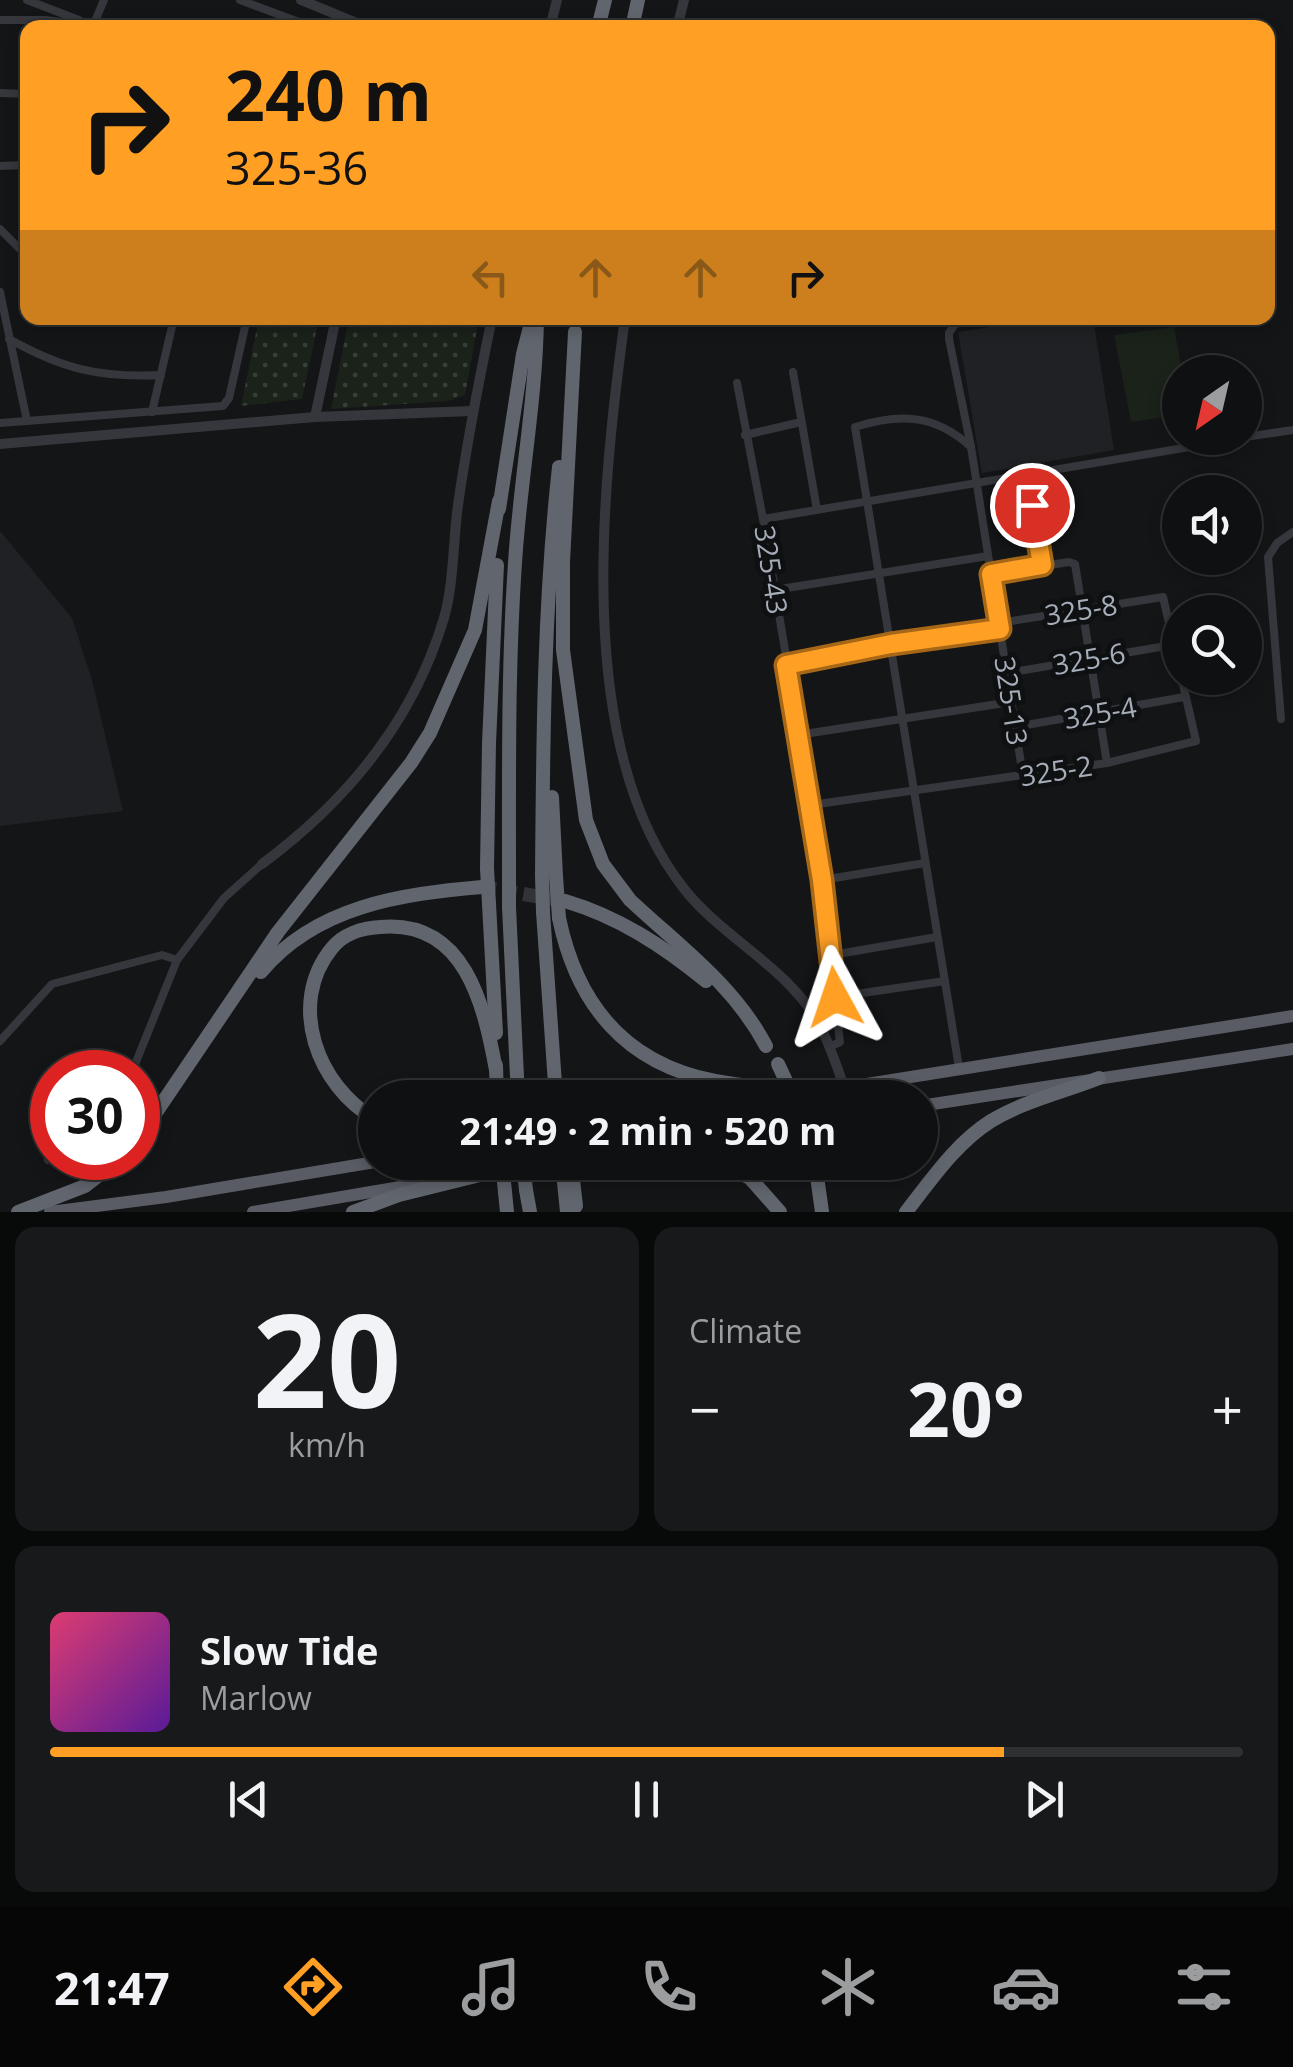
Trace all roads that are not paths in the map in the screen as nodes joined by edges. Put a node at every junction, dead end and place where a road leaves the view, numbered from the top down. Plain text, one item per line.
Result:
1 (27, 0) edge
2 (240, 0) edge
3 (301, 0) edge
4 (283, 16) junction
5 (20, 20) edge
6 (46, 20) edge
7 (77, 20) edge
8 (282, 20) edge
9 (287, 20) edge
10 (300, 20) edge
11 (350, 20) edge
12 (0, 229) edge
13 (20, 249) edge
14 (0, 292) edge
15 (172, 325) edge
16 (245, 325) edge
17 (335, 325) edge
18 (490, 325) edge
19 (533, 325) edge
20 (535, 325) edge
21 (576, 325) edge
22 (624, 325) edge
23 (955, 325) edge
24 (9, 339) junction
25 (793, 372) dead end
26 (161, 375) junction
27 (737, 384) dead end
28 (472, 411) junction
29 (152, 412) junction
30 (315, 417) junction
31 (27, 421) junction
32 (801, 422) junction
33 (0, 423) edge
34 (1293, 430) edge
35 (1262, 434) edge
36 (745, 436) junction
37 (0, 444) edge
38 (971, 447) junction
39 (1162, 450) edge
40 (1026, 475) junction
41 (977, 485) junction
42 (499, 501) junction
43 (867, 502) junction
44 (817, 510) junction
45 (764, 519) junction
46 (1293, 532) edge
47 (988, 556) junction
48 (1042, 565) junction
49 (878, 574) junction
50 (991, 574) junction
51 (774, 590) junction
52 (1162, 597) edge
53 (1084, 610) junction
54 (999, 626) junction
55 (891, 644) junction
56 (1162, 647) edge
57 (1092, 659) junction
58 (786, 665) junction
59 (1007, 674) junction
60 (1184, 697) joint
61 (1011, 702) junction
62 (1100, 713) junction
63 (902, 719) junction
64 (1281, 719) dead end
65 (1015, 727) junction
66 (798, 735) junction
67 (1107, 762) junction
68 (1023, 776) junction
69 (914, 790) junction
70 (811, 806) junction
71 (925, 863) junction
72 (262, 864) joint
73 (549, 876) junction
74 (822, 880) junction
75 (482, 887) tunnel mouth
76 (565, 901) tunnel mouth
77 (938, 937) junction
78 (832, 955) junction
79 (176, 960) junction
80 (944, 982) junction
81 (835, 997) junction
82 (549, 1016) junction
83 (1293, 1016) edge
84 (222, 1018) junction
85 (0, 1041) edge
86 (766, 1046) junction
87 (828, 1047) junction
88 (1293, 1048) edge
89 (141, 1050) edge
90 (958, 1068) junction
91 (496, 1070) junction
92 (1100, 1078) junction
93 (496, 1080) edge
94 (517, 1080) edge
95 (554, 1080) edge
96 (562, 1080) edge
97 (714, 1080) edge
98 (790, 1080) edge
99 (841, 1080) edge
100 (886, 1080) edge
101 (938, 1103) edge
102 (358, 1107) edge
103 (160, 1109) edge
104 (358, 1165) edge
105 (92, 1180) edge
106 (427, 1180) edge
107 (450, 1180) edge
108 (501, 1180) edge
109 (525, 1180) edge
110 (567, 1180) edge
111 (570, 1180) edge
112 (752, 1180) edge
113 (818, 1180) edge
114 (569, 1188) junction
115 (18, 1212) edge
116 (50, 1212) edge
117 (254, 1212) edge
118 (353, 1212) edge
119 (508, 1212) edge
120 (530, 1212) edge
121 (567, 1212) edge
122 (576, 1212) edge
123 (780, 1212) edge
124 (822, 1212) edge
125 (906, 1212) edge

1 - 7 street
2 - 4 street
3 - 11 street
4 - 8 street
4 - 9 street
4 - 10 street
5 - 6 street
12 - 13 street
14 - 24 street
15 - 26 street
16 - 29 street
17 - 30 street
18 - 28 street
19 - 42 highway
20 - 94 highway, bridge
21 - 73 highway
21 - 86 highway
22 - 87 street
23 - 38 street, 325-13
24 - 26 street
24 - 31 street
25 - 32 street
26 - 29 street
27 - 36 street, 325-43
28 - 30 street
28 - 72 street
29 - 31 street
30 - 37 street
31 - 33 street
32 - 36 street
32 - 44 street
34 - 35 street
36 - 45 street, 325-43
38 - 41 street, 325-13
38 - 43 street
39 - 40 street
40 - 41 street
40 - 48 street
41 - 43 street
41 - 47 street, 325-13
42 - 84 highway
42 - 91 highway, bridge
43 - 44 street
43 - 49 street
44 - 45 street
45 - 51 street, 325-43
46 - 64 street
47 - 49 street
47 - 50 street, 325-13
48 - 50 street
48 - 53 street
49 - 51 street
49 - 55 street
50 - 54 street, 325-13
51 - 58 street, 325-43
52 - 53 street, 325-8
53 - 54 street, 325-8
53 - 57 street
54 - 55 street, 325-8
54 - 59 street, 325-13
55 - 58 street, 325-8
55 - 63 street
56 - 57 street, 325-6
57 - 59 street, 325-6
57 - 62 street
58 - 66 street, 325-43
59 - 61 street, 325-13
60 - 62 street, 325-4
60 - 67 street, 325-2
61 - 63 street
61 - 65 street, 325-13
62 - 65 street, 325-4
62 - 67 street
63 - 66 street
63 - 69 street
65 - 68 street, 325-13
66 - 70 street, 325-43
67 - 68 street, 325-2
68 - 69 street, 325-2
69 - 70 street, 325-2
69 - 71 street
70 - 74 street, 325-43
71 - 74 street
71 - 77 street
72 - 79 street
73 - 82 highway, bridge
73 - 97 highway, bridge
74 - 78 street, 325-43
75 - 84 highway
76 - 86 highway
77 - 78 street
77 - 80 street
78 - 81 street, 325-43
79 - 85 street
79 - 89 street
80 - 81 street
80 - 90 street
81 - 87 street, 325-43
82 - 95 highway
82 - 96 highway
83 - 90 highway
84 - 103 highway
86 - 98 highway, bridge
87 - 99 street
88 - 92 highway
90 - 100 highway
91 - 93 highway
91 - 102 highway
92 - 101 highway
92 - 125 highway
104 - 116 highway
105 - 115 highway
106 - 117 highway
107 - 118 highway
108 - 119 highway, bridge
109 - 120 highway, bridge
110 - 114 highway
111 - 114 highway
112 - 123 highway
113 - 124 highway
114 - 121 highway
114 - 122 highway

